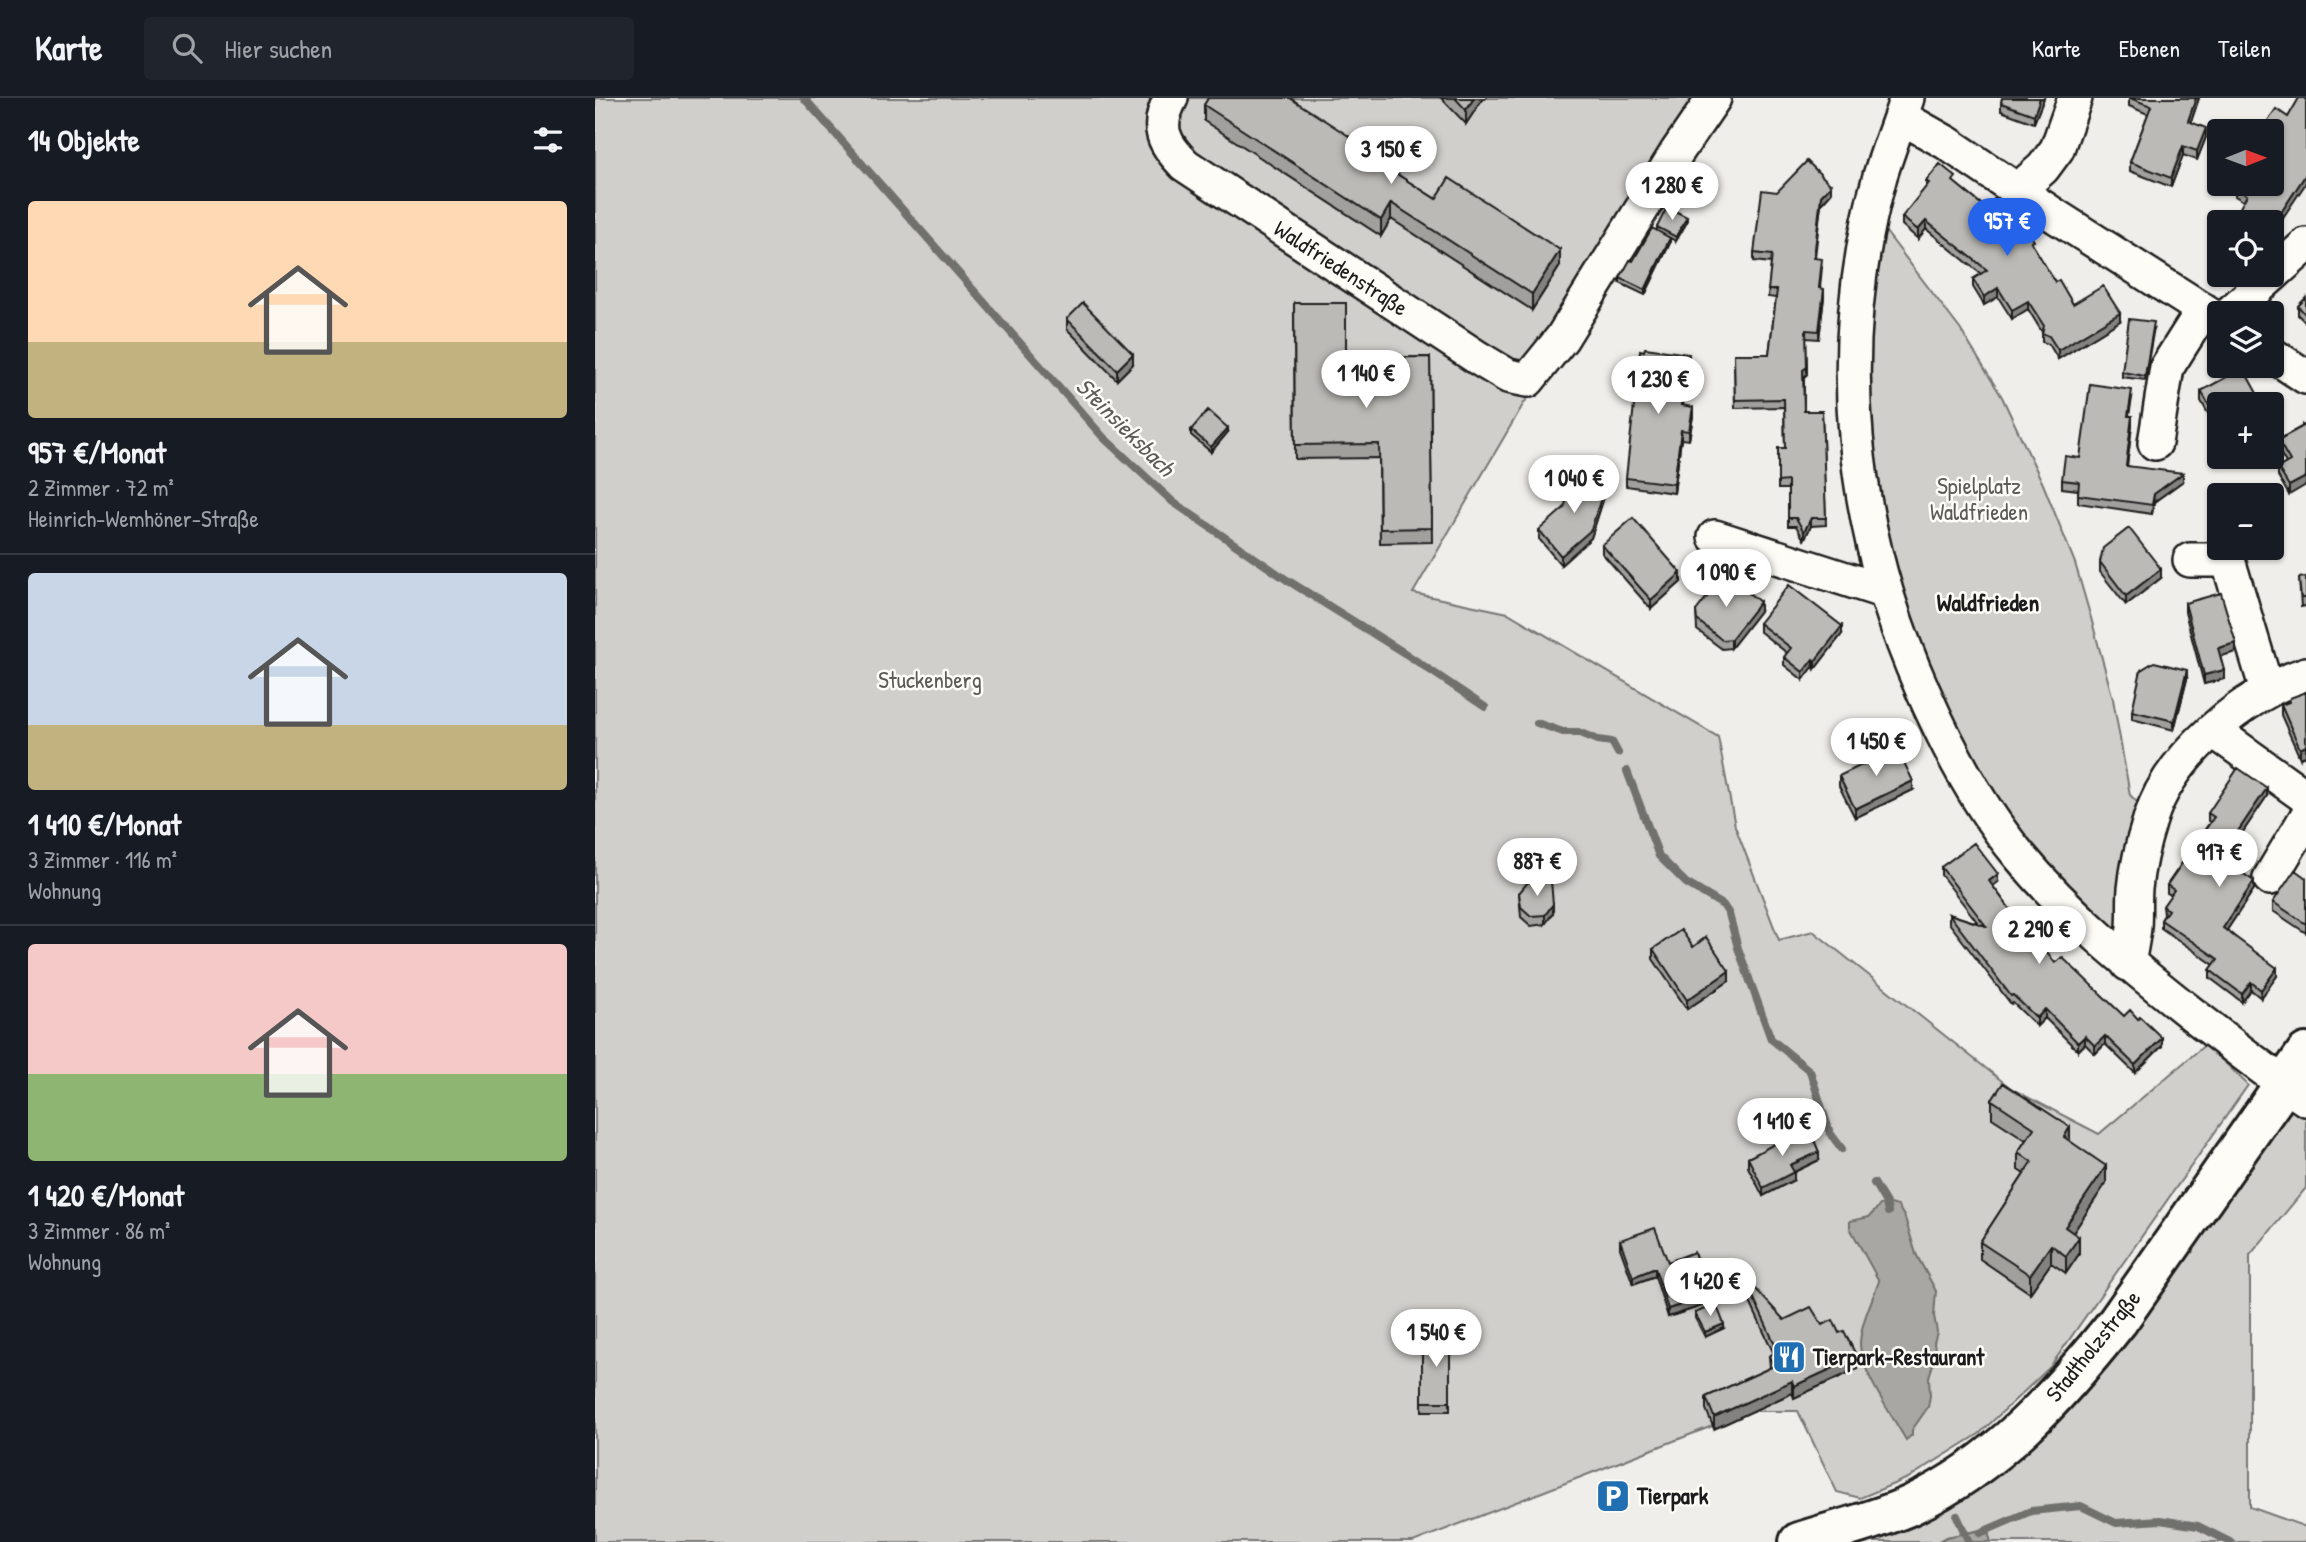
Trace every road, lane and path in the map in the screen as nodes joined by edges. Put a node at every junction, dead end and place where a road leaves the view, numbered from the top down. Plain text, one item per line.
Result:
1 (1171, 98) edge
2 (1714, 98) edge
3 (2075, 98) edge
4 (1904, 107) edge
5 (2018, 190) junction
6 (2306, 245) edge
7 (2235, 301) edge
8 (2207, 309) edge
9 (2207, 325) edge
10 (2284, 363) edge
11 (2306, 377) edge
12 (2155, 443) dead end
13 (1715, 537) dead end
14 (2190, 560) dead end
15 (1886, 592) junction
16 (2306, 674) edge
17 (2267, 690) junction
18 (2214, 731) junction
19 (2306, 797) edge
20 (2306, 818) edge
21 (2270, 878) dead end
22 (2128, 964) junction
23 (2306, 1052) edge
24 (2295, 1092) edge
25 (1799, 1542) edge

1 - 2 street, Waldfriedenstraße
3 - 5 street
4 - 5 street
4 - 15 street
5 - 8 street
6 - 7 street
9 - 12 street
10 - 11 street
13 - 15 street
14 - 17 street
15 - 22 street
16 - 17 street
17 - 18 street
18 - 19 street
18 - 22 street
20 - 21 street
22 - 24 street
23 - 24 street, Stadtholzstraße
24 - 25 street, Stadtholzstraße

